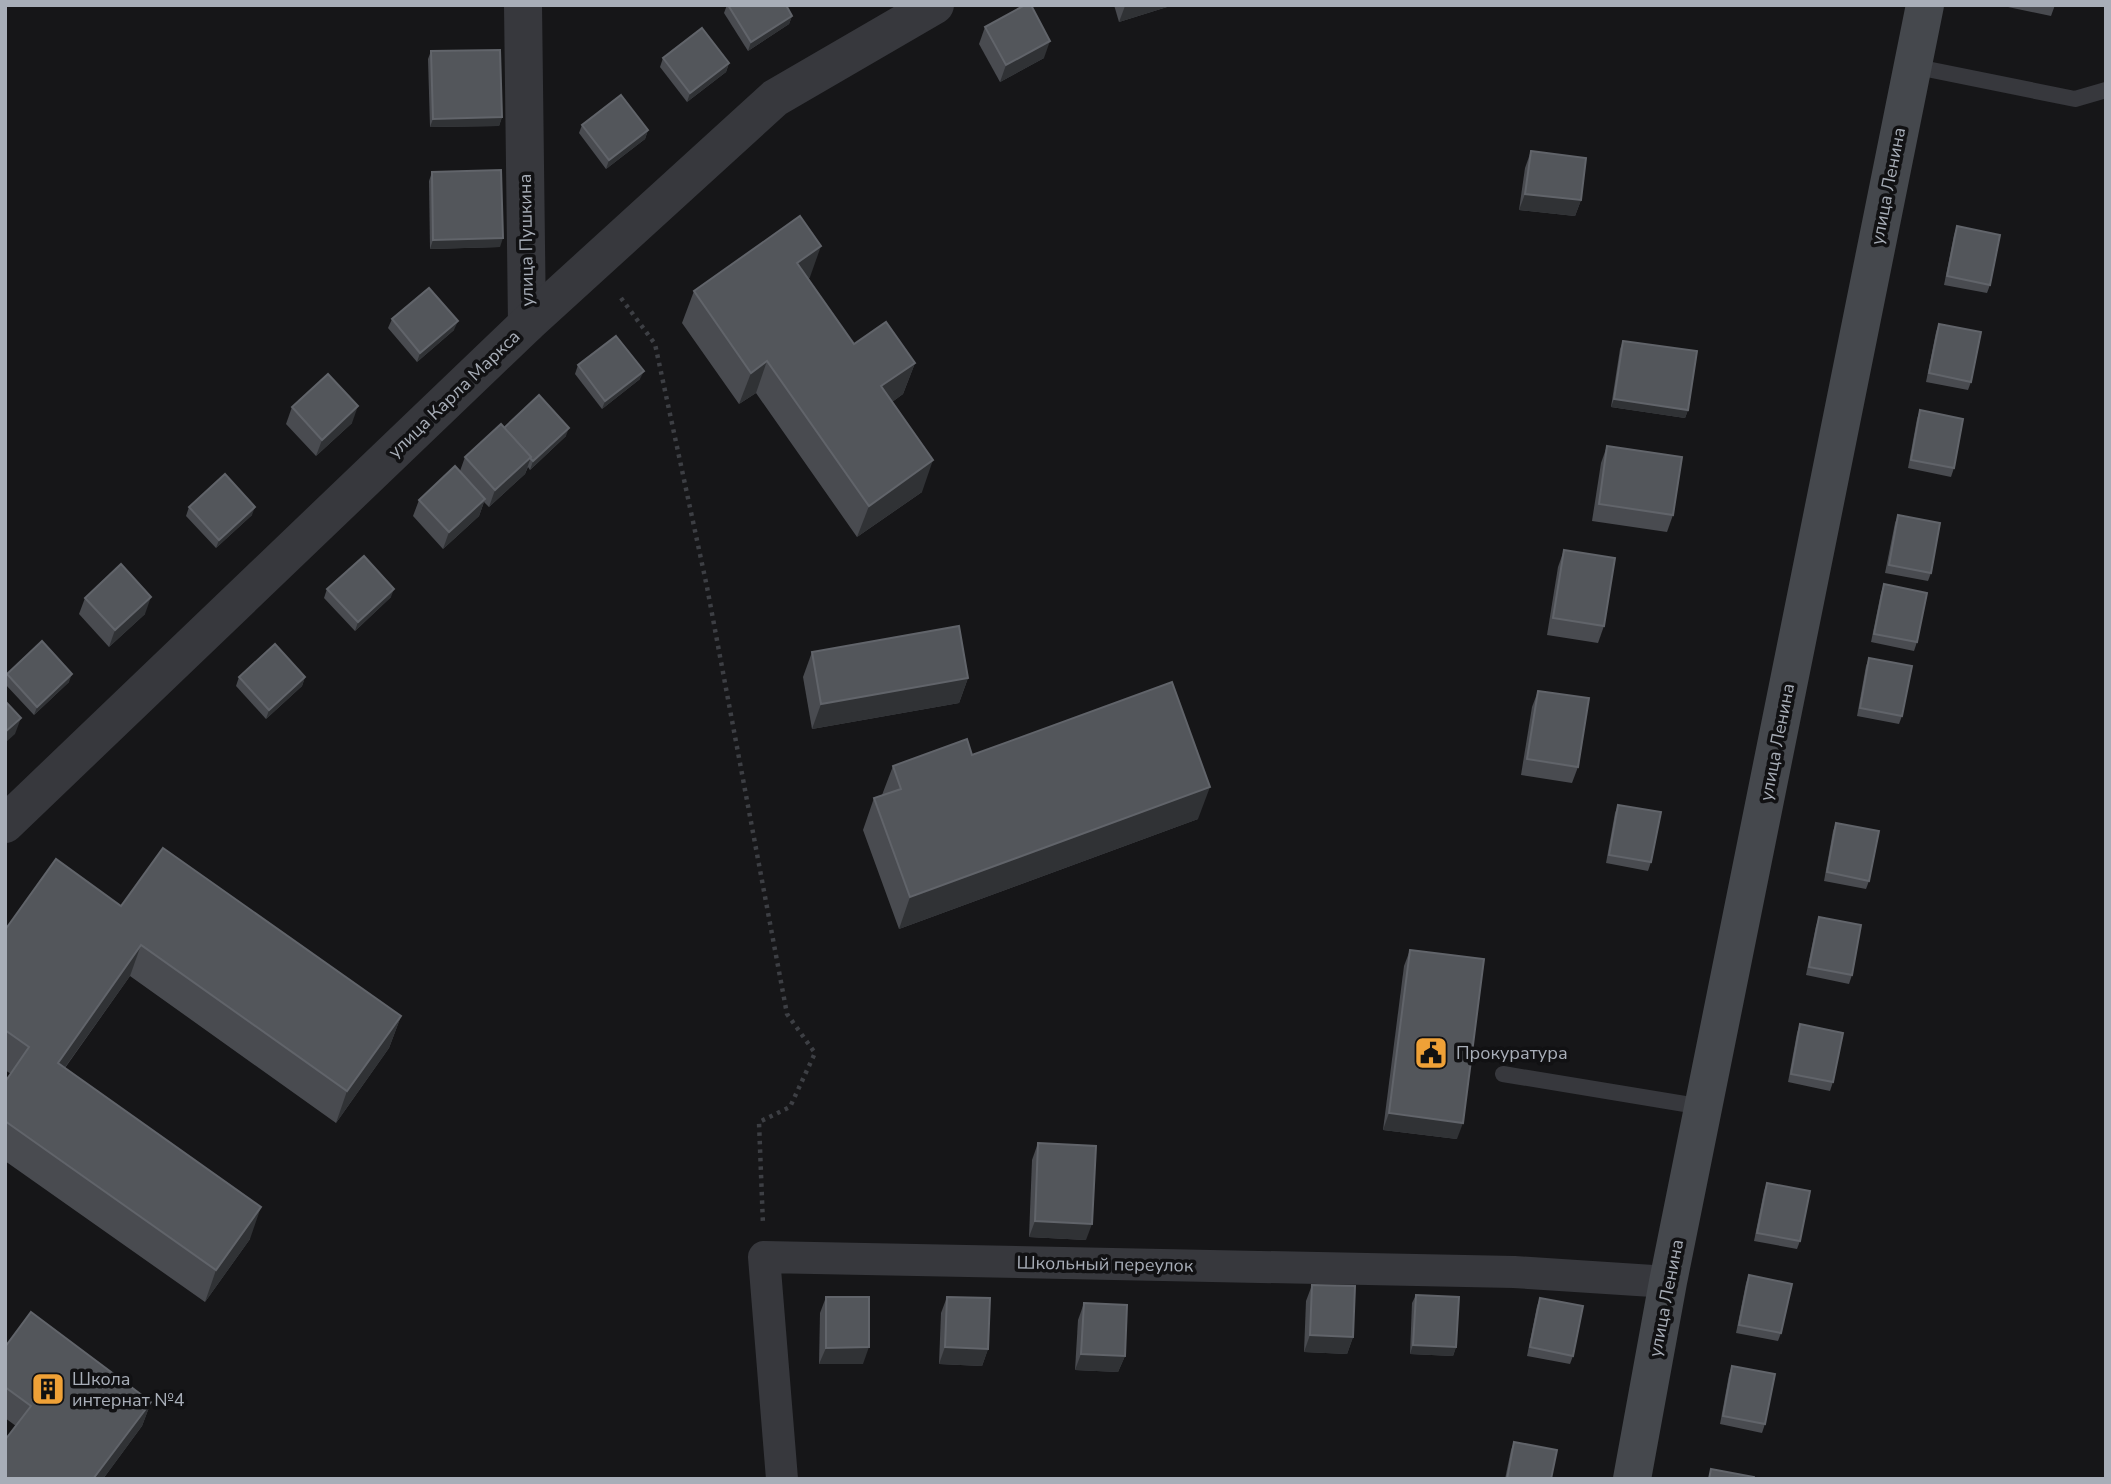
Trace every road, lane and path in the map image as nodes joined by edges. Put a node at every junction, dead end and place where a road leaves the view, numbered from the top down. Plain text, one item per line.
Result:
1 (523, 5) edge
2 (935, 5) edge
3 (1925, 5) edge
4 (1912, 66) junction
5 (2106, 90) edge
6 (526, 199) joint
7 (527, 282) junction
8 (621, 298) dead end
9 (527, 324) junction
10 (5, 824) edge
11 (1503, 1074) dead end
12 (1703, 1107) junction
13 (764, 1257) junction
14 (1668, 1282) junction
15 (782, 1479) edge
16 (1632, 1479) edge

1 - 6 street
1 - 7 street, улица Пушкина
2 - 9 street, улица Карла Маркса
3 - 4 main road, улица Ленина
4 - 5 lane
4 - 12 main road, улица Ленина
6 - 7 street, улица Пушкина
7 - 9 street, улица Пушкина
8 - 13 path
9 - 10 street, улица Карла Маркса
11 - 12 lane
12 - 14 main road, улица Ленина
13 - 14 street, Школьный переулок
13 - 15 street
14 - 16 main road, улица Ленина

